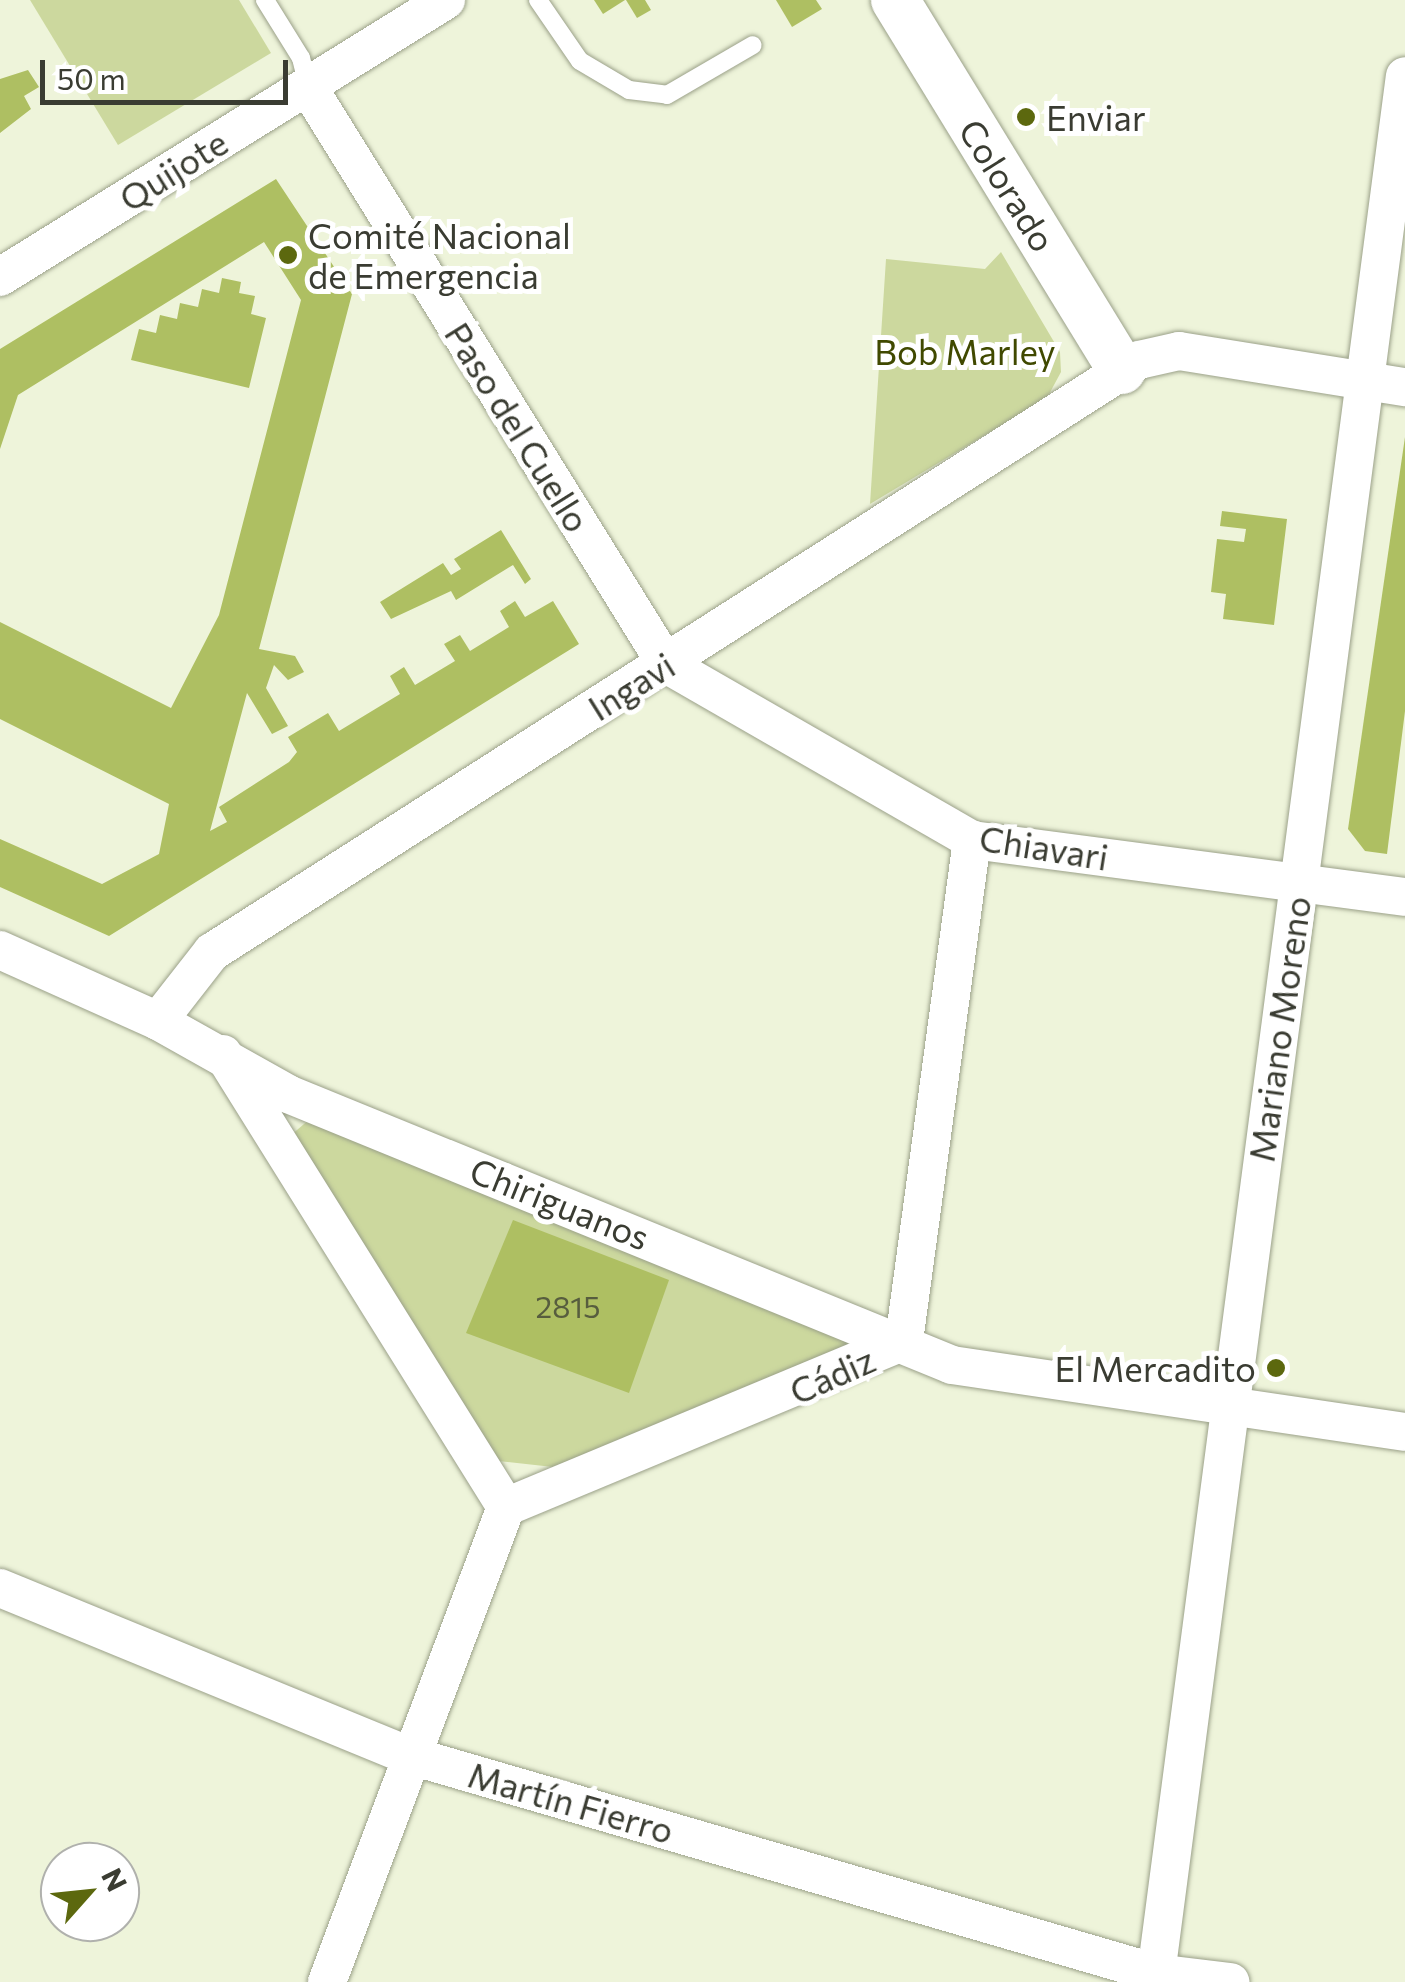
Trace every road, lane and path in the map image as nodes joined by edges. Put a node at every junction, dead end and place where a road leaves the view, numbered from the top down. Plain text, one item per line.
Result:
1 (264, 0) edge
2 (446, 0) edge
3 (538, 0) edge
4 (895, 0) edge
5 (752, 45) dead end
6 (1405, 76) edge
7 (308, 87) junction
8 (0, 277) edge
9 (1122, 370) junction
10 (1366, 382) junction
11 (1405, 387) edge
12 (666, 664) junction
13 (972, 840) junction
14 (1300, 884) junction
15 (1405, 897) edge
16 (0, 950) edge
17 (158, 1021) junction
18 (223, 1054) junction
19 (904, 1341) junction
20 (1226, 1410) junction
21 (1405, 1432) edge
22 (506, 1507) junction
23 (0, 1588) edge
24 (408, 1755) junction
25 (1156, 1977) edge
26 (327, 1982) edge
27 (1230, 1982) edge

1 - 7 lane
2 - 7 street, Quijote
3 - 5 lane
4 - 9 street, Colorado
6 - 10 street, Mariano Moreno
7 - 8 street, Quijote
7 - 12 street, Paso del Cuello
9 - 10 street, Ingavi
9 - 12 street, Ingavi
10 - 11 street, Ingavi
10 - 14 street, Mariano Moreno
12 - 13 street, Chiavari
12 - 17 street, Ingavi
13 - 14 street, Chiavari
13 - 19 street
14 - 15 street, Chiavari
14 - 20 street, Mariano Moreno
16 - 17 street, Chiriguanos
17 - 18 street, Chiriguanos
18 - 19 street, Chiriguanos
18 - 22 street
19 - 20 street, Cádiz
19 - 22 street, Cádiz
20 - 21 street, Cádiz
20 - 25 street, Mariano Moreno
22 - 24 street
23 - 24 street, Martín Fierro
24 - 25 street, Martín Fierro
24 - 26 street
25 - 27 street, Martín Fierro

